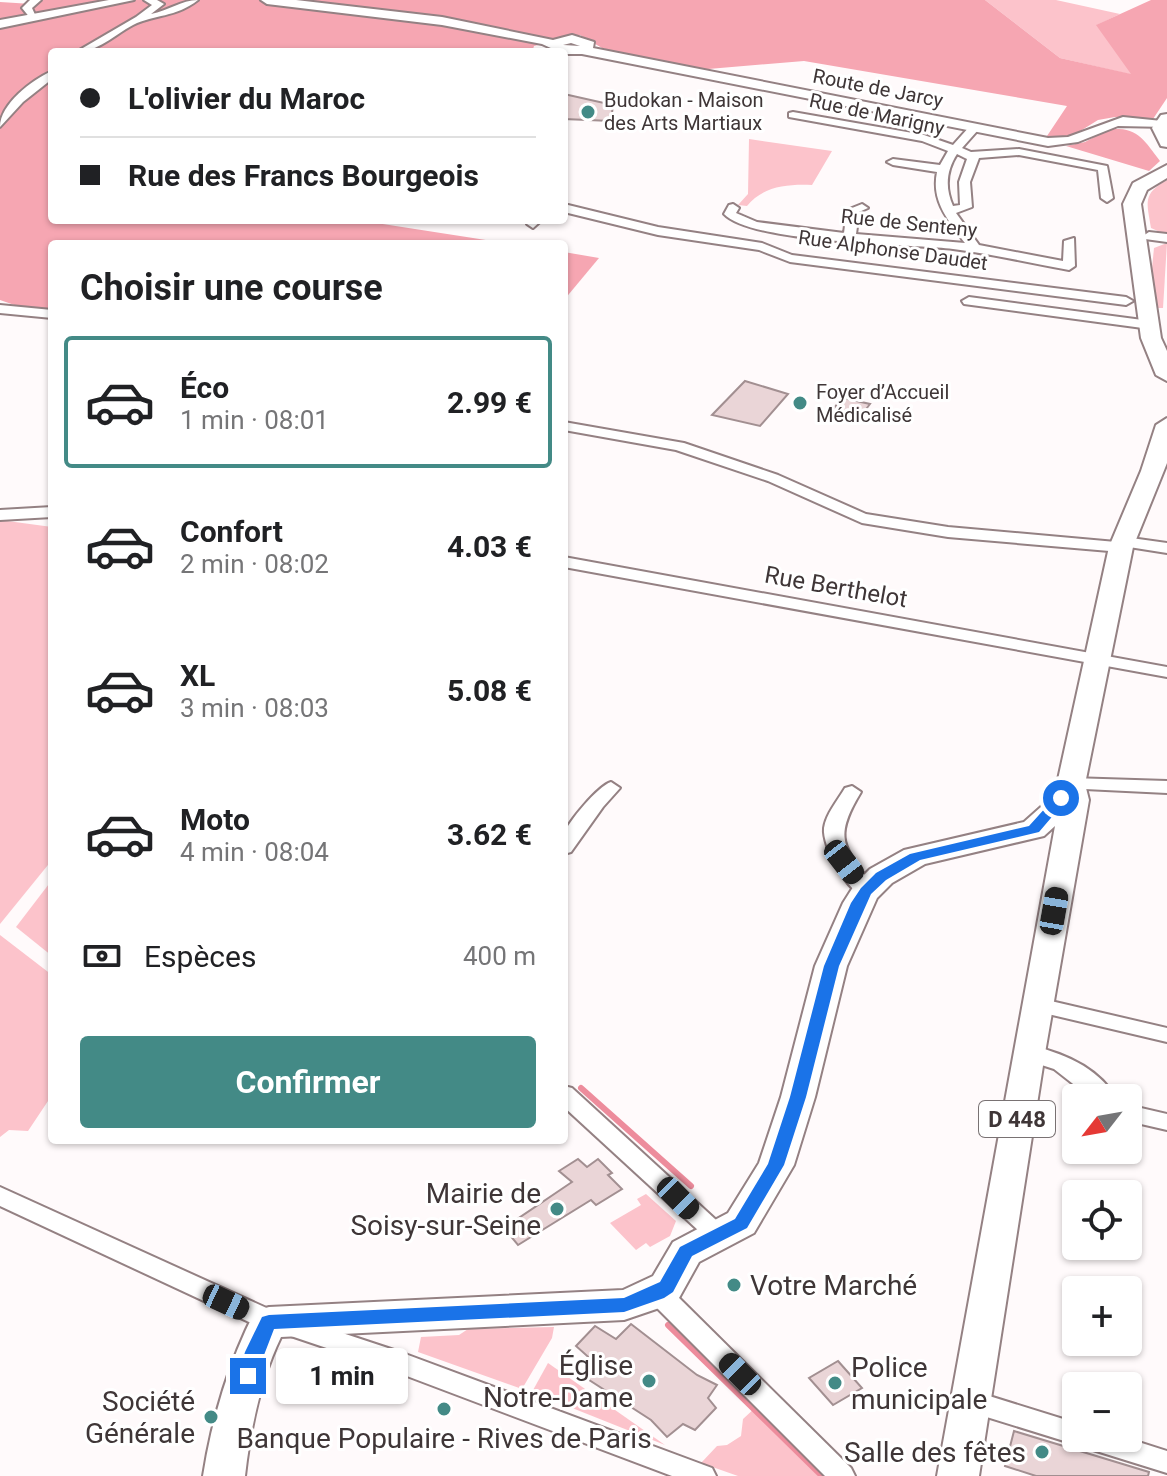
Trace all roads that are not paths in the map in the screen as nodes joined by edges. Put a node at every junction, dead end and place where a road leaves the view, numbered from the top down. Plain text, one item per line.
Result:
1 (36, 0) edge
2 (128, 0) edge
3 (149, 0) edge
4 (193, 0) edge
5 (267, 0) edge
6 (34, 17) junction
7 (133, 21) junction
8 (0, 24) edge
9 (88, 48) edge
10 (557, 48) edge
11 (568, 49) edge
12 (48, 77) edge
13 (793, 115) dead end
14 (0, 124) edge
15 (974, 128) junction
16 (1165, 129) edge
17 (954, 149) junction
18 (970, 155) junction
19 (893, 162) dead end
20 (943, 169) junction
21 (1167, 170) edge
22 (1167, 178) edge
23 (1107, 198) dead end
24 (733, 208) dead end
25 (862, 208) dead end
26 (568, 209) edge
27 (947, 211) junction
28 (850, 236) junction
29 (1158, 237) edge
30 (1070, 241) dead end
31 (975, 249) junction
32 (1146, 290) junction
33 (969, 301) dead end
34 (1126, 301) dead end
35 (0, 309) edge
36 (48, 314) edge
37 (1150, 325) junction
38 (1167, 375) edge
39 (1167, 425) edge
40 (568, 427) edge
41 (48, 512) edge
42 (0, 515) edge
43 (1122, 544) junction
44 (1167, 548) edge
45 (568, 563) edge
46 (1099, 660) junction
47 (1167, 672) edge
48 (1071, 784) junction
49 (1167, 787) edge
50 (611, 788) dead end
51 (852, 792) dead end
52 (1050, 833) junction
53 (568, 842) edge
54 (866, 891) junction
55 (1038, 1005) junction
56 (1167, 1035) edge
57 (1028, 1053) junction
58 (1090, 1084) edge
59 (568, 1098) edge
60 (1142, 1116) edge
61 (1167, 1122) edge
62 (0, 1196) edge
63 (719, 1236) junction
64 (658, 1293) junction
65 (399, 1315) junction
66 (269, 1322) junction
67 (391, 1359) junction
68 (970, 1401) junction
69 (1062, 1430) edge
70 (1135, 1452) edge
71 (1167, 1462) edge
72 (224, 1476) edge
73 (703, 1476) edge
74 (842, 1476) edge
75 (958, 1476) edge

1 - 6 street
2 - 6 street
3 - 7 street
4 - 7 street
5 - 10 street
6 - 8 street
7 - 9 street
11 - 15 street, Route de Jarcy
12 - 14 street
13 - 17 street, Rue de Marigny
15 - 16 street, Route de Jarcy
15 - 17 street
17 - 18 street, Rue de Marigny
17 - 20 street
18 - 23 street
18 - 27 street
19 - 20 street
20 - 27 street
21 - 32 main road
22 - 29 main road
24 - 28 street, Rue de Senteny
25 - 28 street
26 - 34 street, Rue Alphonse Daudet
27 - 31 street
28 - 31 street, Rue de Senteny
29 - 32 main road
30 - 31 street, Rue de Senteny
32 - 37 main road
33 - 37 street
35 - 36 street
37 - 38 main road
39 - 43 main road
40 - 43 street
41 - 42 street
43 - 44 street
43 - 46 main road
45 - 46 street, Rue Berthelot
46 - 47 street, Rue Berthelot
46 - 48 main road
48 - 49 street
48 - 52 main road
50 - 53 street
51 - 54 street
52 - 54 main road
52 - 55 main road, D 448
54 - 63 main road
55 - 56 street
55 - 57 main road, D 448
57 - 58 street
57 - 68 main road, D 448
59 - 63 street
60 - 61 street
62 - 66 street
63 - 64 main road
64 - 65 main road
64 - 74 street
65 - 66 main road
65 - 67 street
66 - 67 street
66 - 72 main road
67 - 73 street
68 - 69 street
68 - 75 main road, D 448
70 - 71 street

